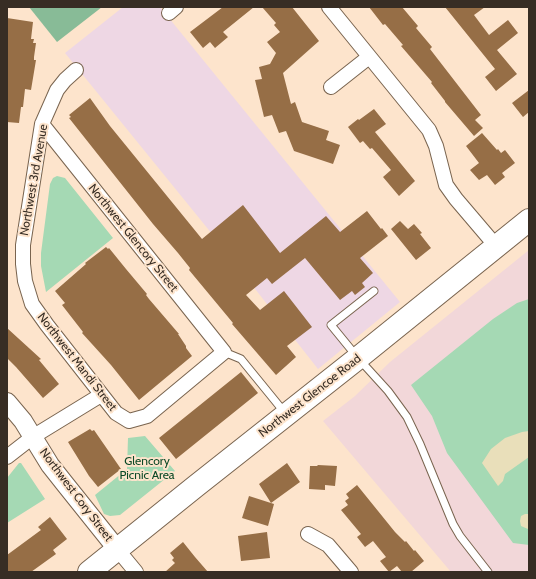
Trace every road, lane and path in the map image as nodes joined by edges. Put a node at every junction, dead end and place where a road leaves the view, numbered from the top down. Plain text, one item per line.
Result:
1 (328, 7) edge
2 (369, 57) junction
3 (76, 70) dead end
4 (331, 88) dead end
5 (42, 124) junction
6 (529, 220) edge
7 (496, 246) junction
8 (374, 291) dead end
9 (31, 299) joint
10 (224, 352) junction
11 (358, 358) junction
12 (101, 395) junction
13 (7, 402) edge
14 (287, 415) junction
15 (34, 436) junction
16 (7, 457) edge
17 (308, 534) dead end
18 (117, 550) junction
19 (89, 572) edge
20 (136, 572) edge
21 (351, 572) edge
22 (488, 572) edge

1 - 2 street
2 - 4 street
2 - 7 street
3 - 5 street, Northwest 3rd Avenue
5 - 9 street, Northwest 3rd Avenue
5 - 10 street, Northwest Glencory Street
6 - 7 main road, Northwest Glencoe Road
7 - 11 main road, Northwest Glencoe Road
8 - 11 lane
9 - 12 street, Northwest Mandi Street
10 - 12 street, Northwest Mandi Street
10 - 14 lane
11 - 14 main road, Northwest Glencoe Road
11 - 22 lane
12 - 15 street
13 - 15 street, Northwest Cory Street
14 - 18 main road, Northwest Glencoe Road
15 - 16 street
15 - 18 street, Northwest Cory Street
17 - 21 street
18 - 19 main road, Northwest Glencoe Road
18 - 20 street

